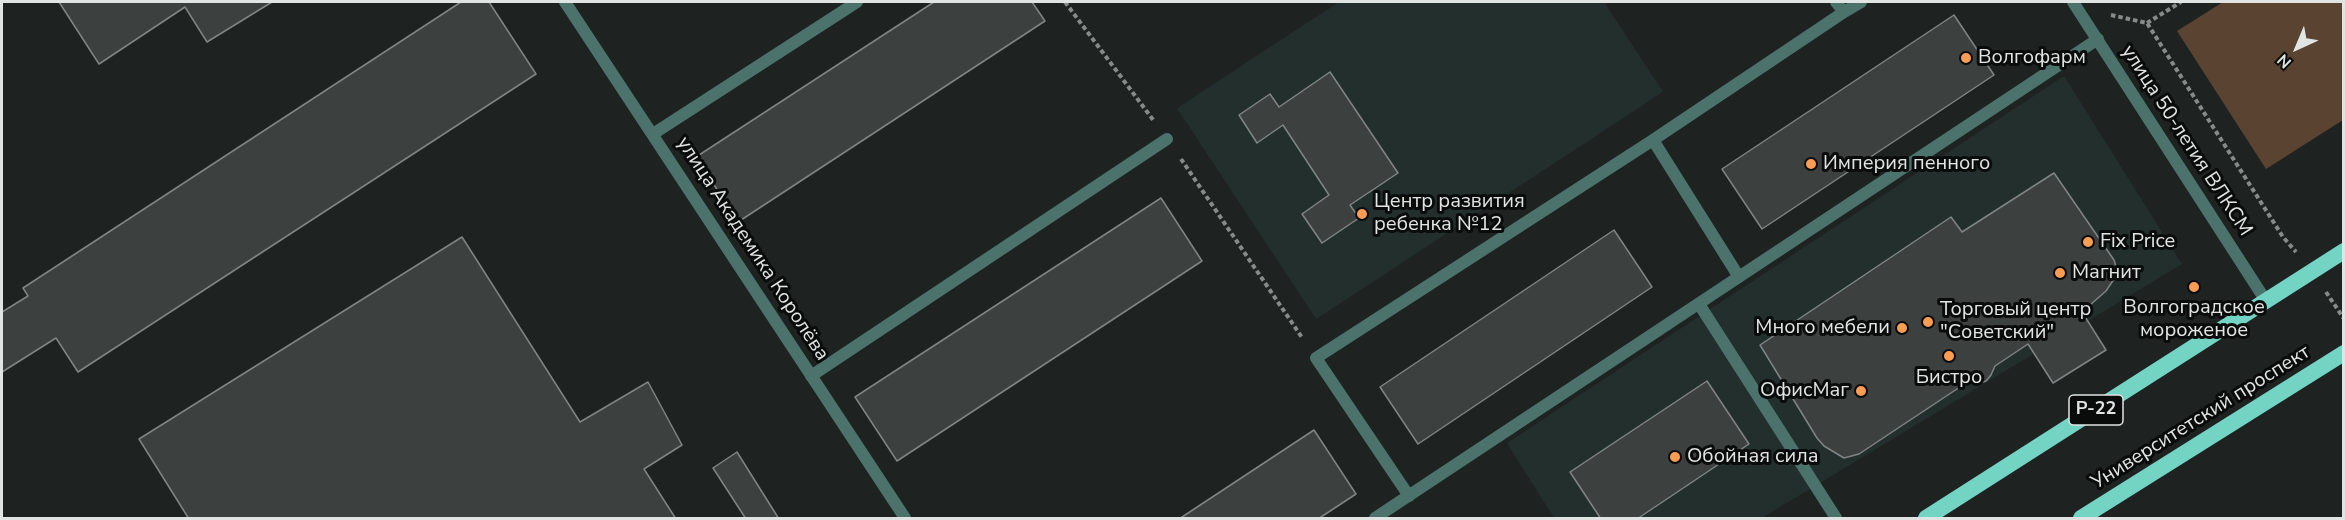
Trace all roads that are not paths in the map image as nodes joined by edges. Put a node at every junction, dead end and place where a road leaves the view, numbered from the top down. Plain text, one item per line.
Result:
1 (566, 2) edge
2 (857, 2) edge
3 (1836, 2) edge
4 (1861, 2) edge
5 (2075, 5) edge
6 (1844, 12) junction
7 (2098, 39) junction
8 (653, 134) junction
9 (1167, 139) road end
10 (1653, 140) junction
11 (2343, 251) edge
12 (1739, 277) junction
13 (2266, 301) junction
14 (1699, 304) junction
15 (2343, 353) edge
16 (812, 376) junction
17 (1409, 496) junction
18 (905, 519) edge
19 (1376, 519) edge
20 (1836, 519) edge
21 (1926, 519) edge
22 (2081, 519) edge

1 - 8 street, улица Академика Королёва
2 - 8 street
3 - 6 street
4 - 6 street
5 - 7 street, улица 50-летия ВЛКСМ
6 - 10 street
7 - 12 street
7 - 13 street, улица 50-летия ВЛКСМ
8 - 16 street, улица Академика Королёва
9 - 16 street
10 - 12 street
10 - 17 street
11 - 13 highway, Р-22
12 - 14 street
13 - 21 highway, Р-22
14 - 17 street
14 - 20 street
15 - 22 highway, Университетский проспект
16 - 18 street, улица Академика Королёва
17 - 19 street

